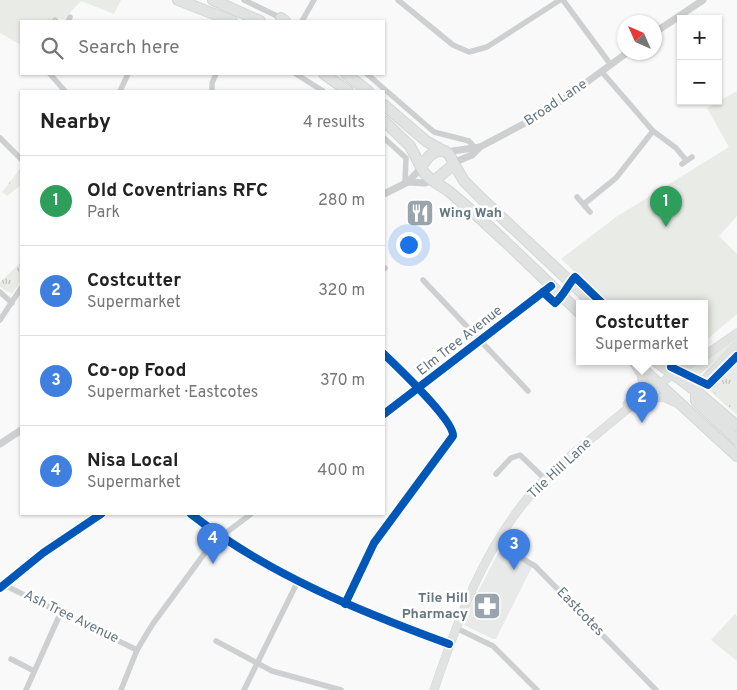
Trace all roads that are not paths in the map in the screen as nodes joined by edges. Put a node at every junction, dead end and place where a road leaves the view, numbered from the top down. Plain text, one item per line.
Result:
1 (178, 0) edge
2 (213, 0) edge
3 (244, 0) edge
4 (314, 0) edge
5 (398, 0) edge
6 (562, 0) edge
7 (703, 0) edge
8 (258, 3) edge
9 (229, 20) edge
10 (258, 20) edge
11 (283, 20) edge
12 (303, 20) edge
13 (662, 28) edge
14 (618, 60) edge
15 (611, 65) junction
16 (602, 72) junction
17 (51, 75) edge
18 (128, 75) edge
19 (216, 75) edge
20 (298, 75) edge
21 (325, 75) edge
22 (347, 75) edge
23 (368, 75) edge
24 (64, 90) edge
25 (120, 90) edge
26 (212, 90) edge
27 (321, 90) edge
28 (347, 90) edge
29 (367, 90) edge
30 (385, 106) edge
31 (385, 122) edge
32 (653, 131) junction
33 (0, 138) edge
34 (385, 139) edge
35 (478, 148) junction
36 (446, 151) junction
37 (20, 158) edge
38 (687, 160) dead end
39 (454, 163) junction
40 (421, 168) junction
41 (434, 181) junction
42 (406, 183) junction
43 (385, 194) edge
44 (577, 197) dead end
45 (584, 204) junction
46 (590, 212) dead end
47 (423, 280) dead end
48 (551, 286) junction
49 (20, 290) edge
50 (0, 292) edge
51 (590, 300) edge
52 (12, 303) junction
53 (576, 309) edge
54 (0, 320) edge
55 (737, 333) edge
56 (480, 341) junction
57 (737, 345) edge
58 (708, 353) edge
59 (385, 355) edge
60 (636, 365) edge
61 (637, 365) edge
62 (661, 365) edge
63 (688, 365) edge
64 (674, 374) junction
65 (658, 383) junction
66 (419, 389) junction
67 (528, 391) dead end
68 (696, 391) junction
69 (636, 402) junction
70 (385, 413) edge
71 (692, 414) junction
72 (619, 416) junction
73 (737, 426) edge
74 (20, 431) edge
75 (737, 440) edge
76 (0, 444) edge
77 (737, 456) edge
78 (496, 474) dead end
79 (545, 479) junction
80 (100, 515) edge
81 (191, 515) edge
82 (250, 515) edge
83 (220, 537) junction
84 (497, 544) junction
85 (298, 581) junction
86 (2, 586) edge
87 (346, 604) junction
88 (61, 612) junction
89 (456, 628) junction
90 (216, 641) dead end
91 (450, 644) junction
92 (137, 650) junction
93 (11, 659) dead end
94 (257, 663) junction
95 (34, 671) junction
96 (26, 690) edge
97 (120, 690) edge
98 (244, 690) edge
99 (340, 690) edge
100 (434, 690) edge
101 (538, 690) edge
102 (656, 690) edge

1 - 9 highway
2 - 10 highway
3 - 8 street
4 - 12 street
5 - 6 street
6 - 15 street
7 - 13 street
8 - 11 street
14 - 15 street, Broad Lane
15 - 16 street, Broad Lane
16 - 32 street
16 - 35 street, Broad Lane
17 - 24 street
18 - 25 street
19 - 26 street
20 - 27 street
21 - 28 highway
22 - 29 highway
23 - 35 street
30 - 36 highway
31 - 40 highway
32 - 38 street
32 - 45 street
33 - 37 street
34 - 42 street
35 - 36 street, Broad Lane
35 - 39 street, Broad Lane
36 - 39 highway
36 - 40 highway
39 - 41 highway
39 - 51 highway
40 - 41 highway
40 - 42 street
41 - 42 street
41 - 48 highway
42 - 43 street
44 - 45 street
45 - 46 street
47 - 56 street
48 - 53 highway
48 - 56 street, Elm Tree Avenue
49 - 52 street
50 - 52 street
52 - 54 street
55 - 58 main road
56 - 66 street, Elm Tree Avenue
56 - 67 street
57 - 68 main road
59 - 66 street
60 - 72 main road, Tile Hill Lane
61 - 65 highway
62 - 64 highway
63 - 64 main road, Tile Hill Lane
64 - 65 main road, Tile Hill Lane
64 - 68 highway
65 - 69 main road, Tile Hill Lane
65 - 71 highway
66 - 70 street, Elm Tree Avenue
66 - 87 street
68 - 73 highway
68 - 75 highway
69 - 71 main road
69 - 72 main road, Tile Hill Lane
71 - 77 highway
72 - 79 main road, Tile Hill Lane
74 - 76 street
78 - 79 street
79 - 84 main road, Tile Hill Lane
80 - 86 street
81 - 83 street
82 - 83 street
83 - 85 street
83 - 92 street
84 - 89 main road, Tile Hill Lane
84 - 102 street, Eastcotes
85 - 87 street
85 - 94 street
86 - 88 street, Ash Tree Avenue
87 - 91 street
88 - 92 street, Ash Tree Avenue
88 - 95 street
89 - 91 main road, Tile Hill Lane
89 - 101 street
90 - 94 street
91 - 100 main road, Tile Hill Lane
92 - 97 street
93 - 95 street
94 - 98 street
94 - 99 street
95 - 96 street

